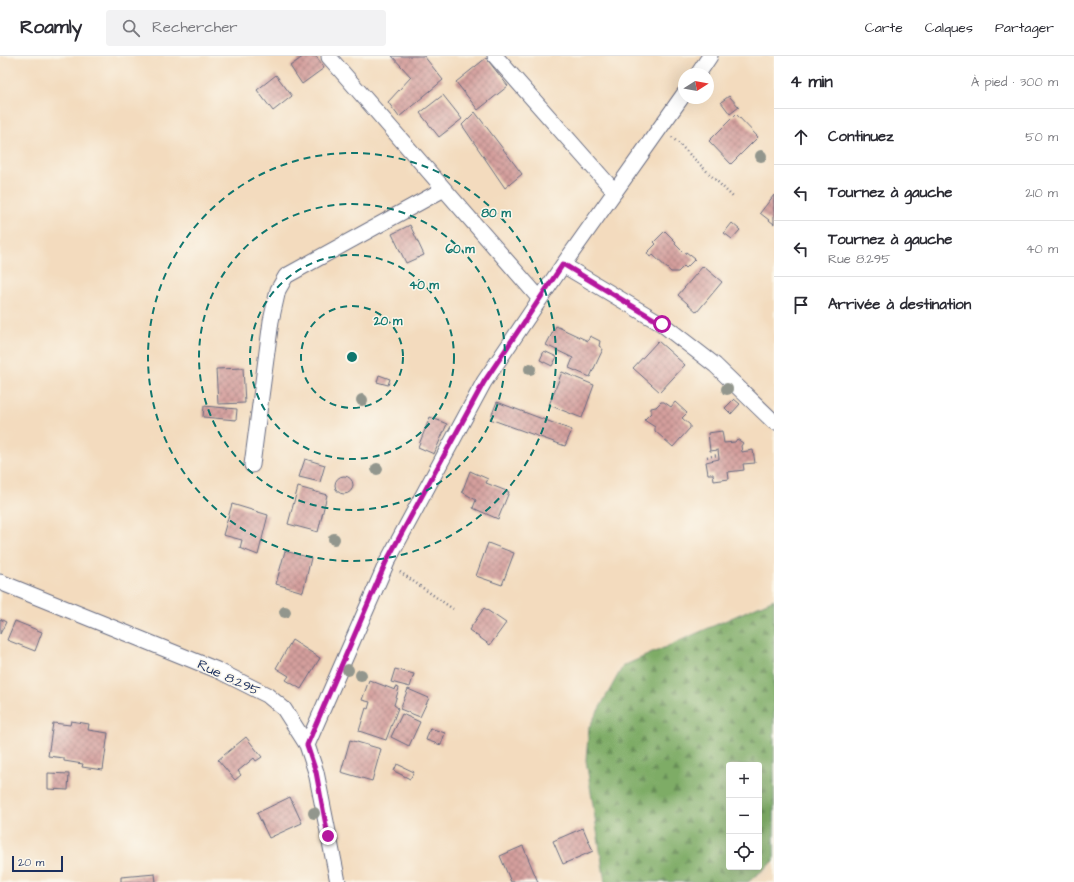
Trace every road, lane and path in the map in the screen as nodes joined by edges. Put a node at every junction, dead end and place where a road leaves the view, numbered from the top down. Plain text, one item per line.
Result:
1 (495, 56) edge
2 (710, 56) edge
3 (329, 57) edge
4 (702, 68) edge
5 (678, 103) edge
6 (662, 127) junction
7 (444, 189) junction
8 (615, 192) junction
9 (734, 198) dead end
10 (563, 264) junction
11 (540, 299) junction
12 (774, 422) edge
13 (718, 455) dead end
14 (707, 456) dead end
15 (252, 466) dead end
16 (386, 562) junction
17 (0, 582) edge
18 (453, 609) dead end
19 (307, 745) junction
20 (338, 882) edge

1 - 8 street
2 - 4 street
3 - 7 street
5 - 6 street
6 - 8 street
6 - 9 path
7 - 11 street
7 - 15 street
8 - 10 street
10 - 11 street
10 - 12 street
11 - 16 street
13 - 14 path
16 - 18 path
16 - 19 street
17 - 19 street, Rue 8.295
19 - 20 street, Rue 8.295

